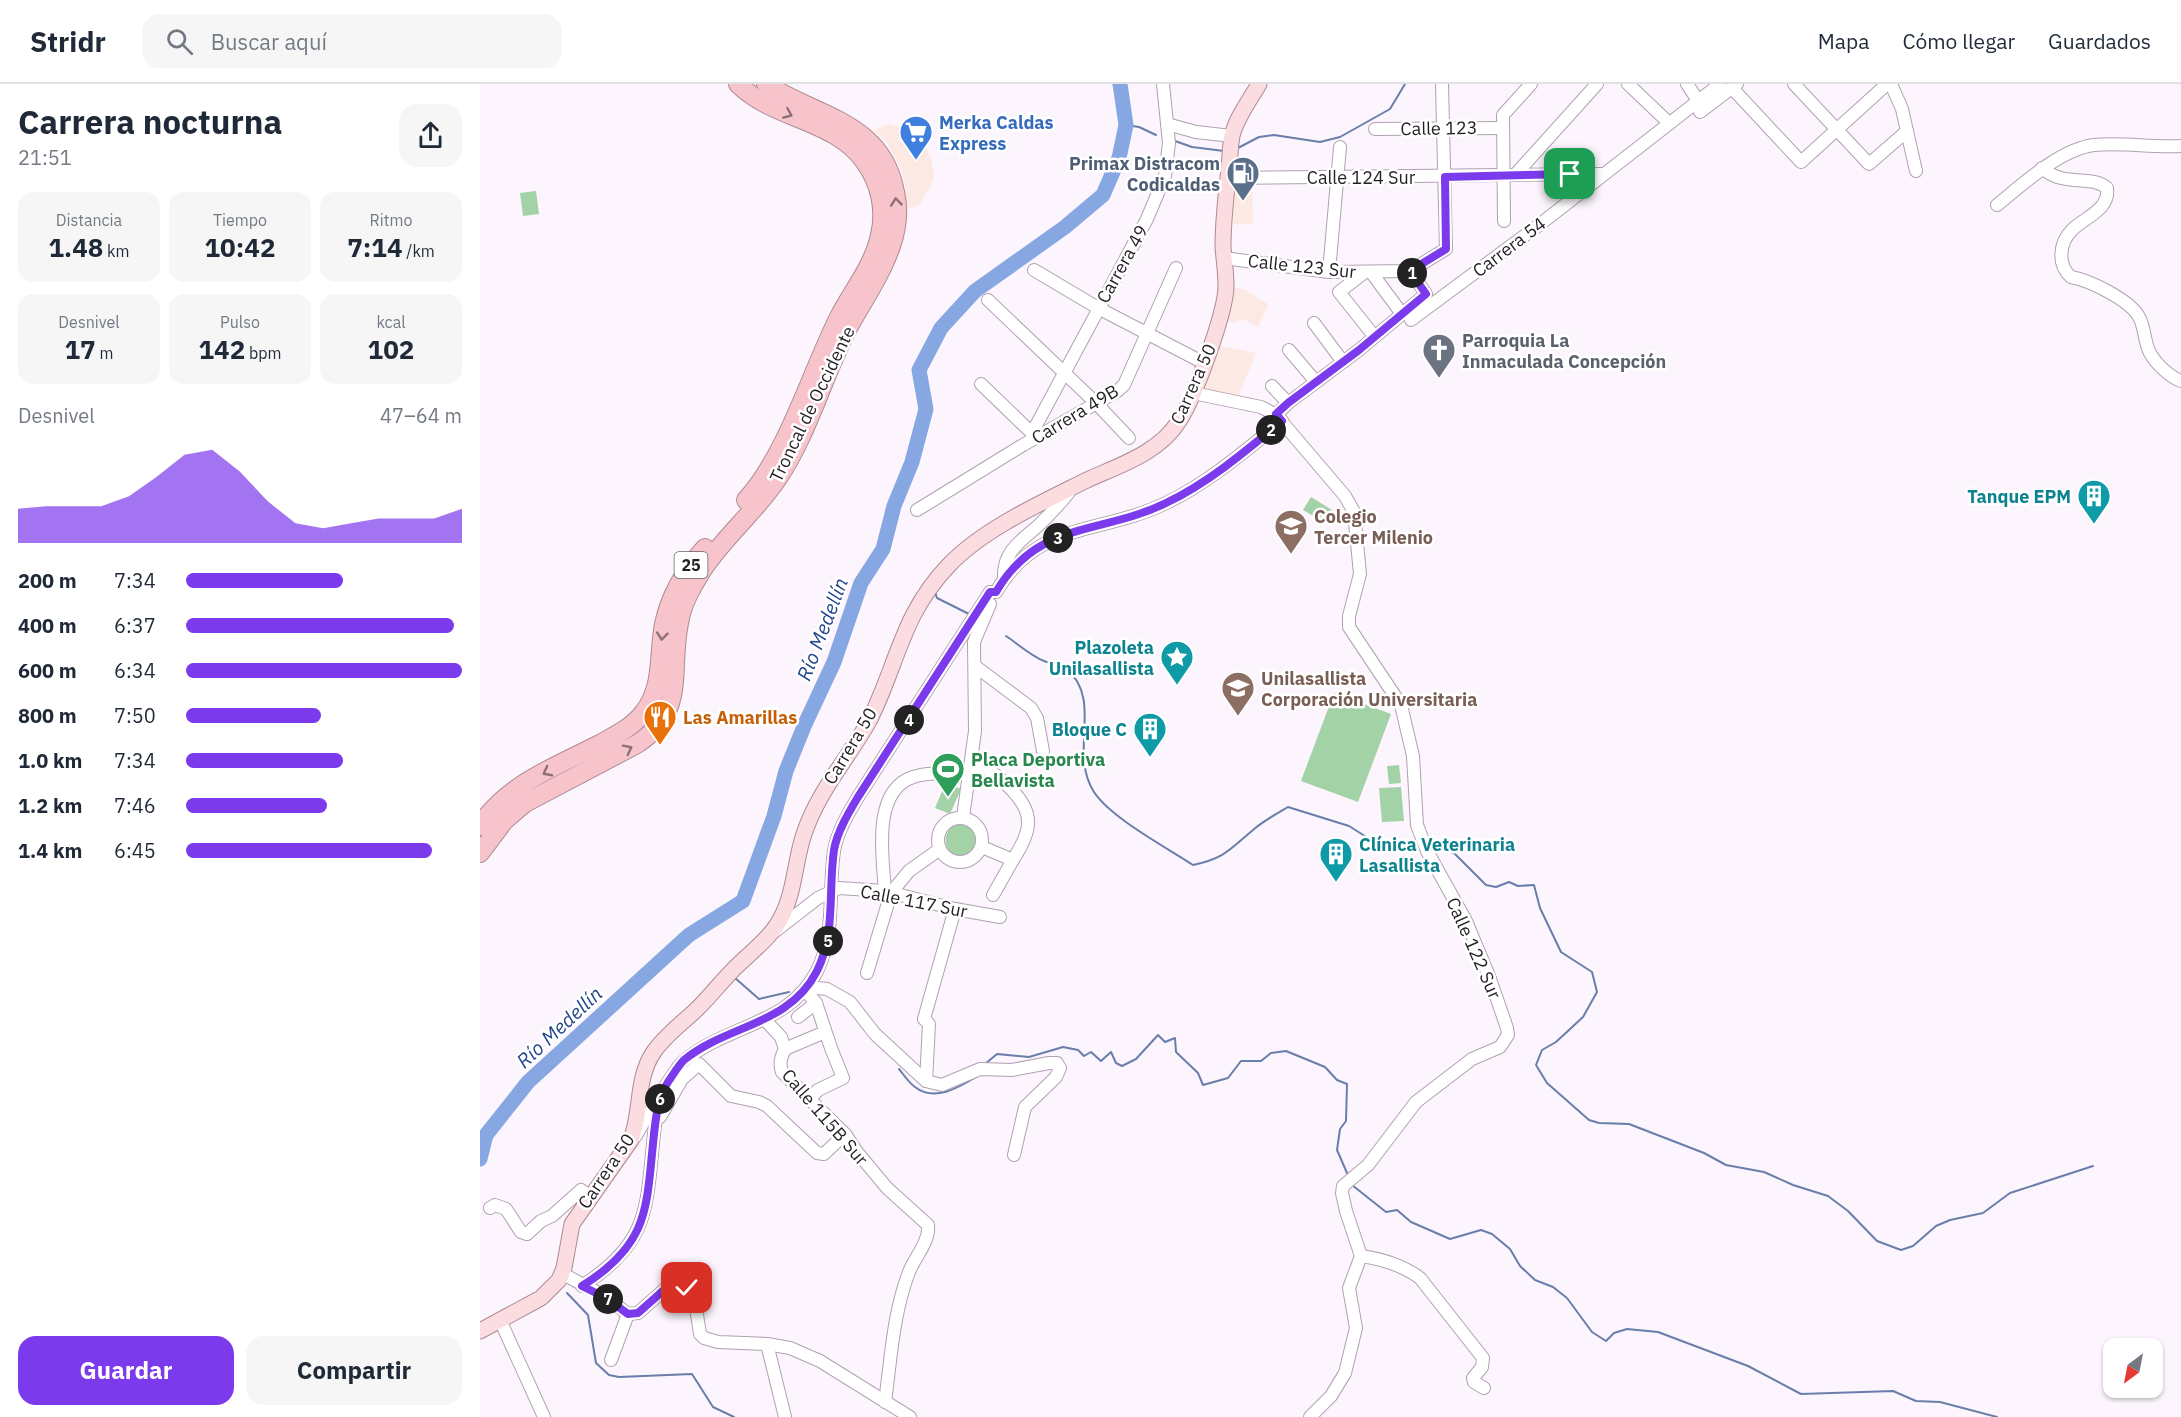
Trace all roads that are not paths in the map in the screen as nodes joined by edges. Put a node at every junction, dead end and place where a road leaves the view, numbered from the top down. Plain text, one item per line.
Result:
1 (738, 84) edge
2 (766, 84) edge
3 (1163, 84) edge
4 (1259, 84) edge
5 (1442, 84) edge
6 (1531, 84) edge
7 (1597, 84) edge
8 (1628, 84) edge
9 (1687, 84) edge
10 (1794, 84) edge
11 (1889, 84) edge
12 (1730, 85) edge
13 (1700, 107) junction
14 (1669, 123) junction
15 (1167, 124) junction
16 (1443, 128) junction
17 (1502, 128) junction
18 (1375, 129) dead end
19 (1837, 130) junction
20 (1907, 131) junction
21 (1231, 145) junction
22 (2181, 146) edge
23 (1340, 147) dead end
24 (2042, 168) junction
25 (1916, 171) dead end
26 (1602, 174) junction
27 (1509, 175) junction
28 (1337, 177) junction
29 (1445, 177) junction
30 (1228, 178) junction
31 (1997, 205) dead end
32 (1504, 221) dead end
33 (1224, 258) junction
34 (1176, 268) dead end
35 (1035, 270) dead end
36 (1410, 271) junction
37 (1329, 272) junction
38 (1368, 272) junction
39 (988, 300) dead end
40 (1098, 308) junction
41 (1406, 317) junction
42 (1314, 323) dead end
43 (1148, 333) junction
44 (1374, 336) junction
45 (1289, 350) dead end
46 (1343, 362) junction
47 (1204, 363) junction
48 (1064, 374) junction
49 (2181, 381) edge
50 (1316, 382) junction
51 (981, 384) dead end
52 (1272, 386) dead end
53 (1193, 393) junction
54 (1096, 403) junction
55 (1288, 403) junction
56 (1279, 418) junction
57 (1035, 435) junction
58 (1129, 438) dead end
59 (1072, 488) junction
60 (917, 510) dead end
61 (1004, 577) junction
62 (996, 592) junction
63 (975, 666) junction
64 (1043, 750) dead end
65 (970, 769) junction
66 (963, 817) junction
67 (480, 826) edge
68 (982, 847) junction
69 (940, 849) junction
70 (480, 853) edge
71 (1013, 860) junction
72 (831, 891) junction
73 (888, 892) junction
74 (993, 895) dead end
75 (955, 909) junction
76 (1000, 917) dead end
77 (770, 935) junction
78 (867, 972) dead end
79 (806, 989) junction
80 (816, 1003) junction
81 (798, 1017) dead end
82 (764, 1019) junction
83 (825, 1032) junction
84 (785, 1049) junction
85 (926, 1081) junction
86 (661, 1095) junction
87 (810, 1099) junction
88 (655, 1122) junction
89 (845, 1134) junction
90 (628, 1144) junction
91 (1014, 1155) dead end
92 (590, 1196) junction
93 (487, 1205) edge
94 (1361, 1256) junction
95 (563, 1274) junction
96 (582, 1286) junction
97 (628, 1314) junction
98 (500, 1320) junction
99 (480, 1331) edge
100 (767, 1344) junction
101 (611, 1360) dead end
102 (1484, 1388) dead end
103 (885, 1402) junction
104 (544, 1417) edge
105 (785, 1417) edge
106 (910, 1417) edge
107 (1310, 1417) edge

1 -> 67 highway, Troncal de Occidente / 25
70 -> 2 highway, Troncal de Occidente / 25
3 - 15 street, Carrera 49
4 - 21 main road, Carrera 50
5 - 16 street
6 - 17 street
7 - 27 street
8 - 14 street
9 - 13 street
10 - 19 street
11 - 19 street
11 - 20 street
12 - 13 street, Carrera 54
12 - 19 street
13 - 14 street, Carrera 54
14 - 26 street, Carrera 54
15 - 21 street
15 - 40 street, Carrera 49
16 - 17 street, Calle 123
16 - 18 street, Calle 123
16 - 29 street
17 - 27 street
19 - 20 street
20 - 25 street
21 - 30 main road, Carrera 50
22 - 24 street
23 - 28 street
24 - 31 street
24 - 49 street
26 - 27 street, Calle 124 Sur
26 - 41 street, Carrera 54
27 - 29 street, Calle 124 Sur
27 - 32 street
28 - 29 street, Calle 124 Sur
28 - 30 street, Calle 124 Sur
28 - 37 street
29 - 36 street, Calle 123 Sur
30 - 33 main road, Carrera 50
33 - 37 street, Calle 123 Sur
33 - 47 main road, Carrera 50
34 - 43 street, Carrera 49B
35 - 40 street
36 - 38 street, Calle 123 Sur
36 - 41 street, Carrera 54
37 - 38 street, Calle 123 Sur
38 - 41 street
38 - 44 street
39 - 48 street
40 - 43 street
40 - 48 street, Carrera 49
41 - 44 street, Carrera 54
42 - 46 street
43 - 47 street
43 - 54 street, Carrera 49B
44 - 46 street, Carrera 54
45 - 50 street
46 - 50 street, Carrera 54
47 - 53 main road, Carrera 50
48 - 54 street
48 - 57 street, Carrera 49
50 - 55 street, Carrera 54
51 - 57 street
52 - 55 street
53 - 56 street
53 - 59 main road, Carrera 50
54 - 57 street, Carrera 49B
54 - 58 street
55 - 56 street, Carrera 54
56 - 61 street, Carrera 54
56 - 94 street, Calle 122 Sur
57 - 60 street, Carrera 49B
59 - 61 street
59 - 77 main road, Carrera 50
61 - 62 street
62 - 63 street
62 - 72 street
63 - 64 street
63 - 65 street
65 - 66 street
65 - 71 street
65 - 73 street
66 - 68 street
66 - 69 street
68 - 69 street
68 - 71 street
69 - 73 street
71 - 74 street
72 - 73 street, Calle 117 Sur
72 - 77 street, Calle 117 Sur
72 - 79 street
73 - 75 street, Calle 117 Sur
73 - 78 street
75 - 76 street, Calle 117 Sur
75 - 85 street
77 - 90 main road, Carrera 50
79 - 80 street
79 - 82 street
79 - 85 street
80 - 81 street
80 - 83 street
82 - 84 street, Calle 115B Sur
82 - 86 street
83 - 84 street
83 - 87 street
84 - 87 street, Calle 115B Sur
85 - 91 street
86 - 88 street
86 - 90 street
87 - 89 street, Calle 115B Sur
88 - 89 street
88 - 96 street
89 - 103 street, Calle 115B Sur
90 - 92 main road, Carrera 50
92 - 93 street
92 - 95 main road, Carrera 50
94 - 102 street
94 - 107 street
95 - 96 street
95 - 98 main road
96 - 97 street
97 - 100 street
97 - 101 street
98 - 99 main road
98 - 104 street
100 - 103 street
100 - 105 street
103 - 106 street

